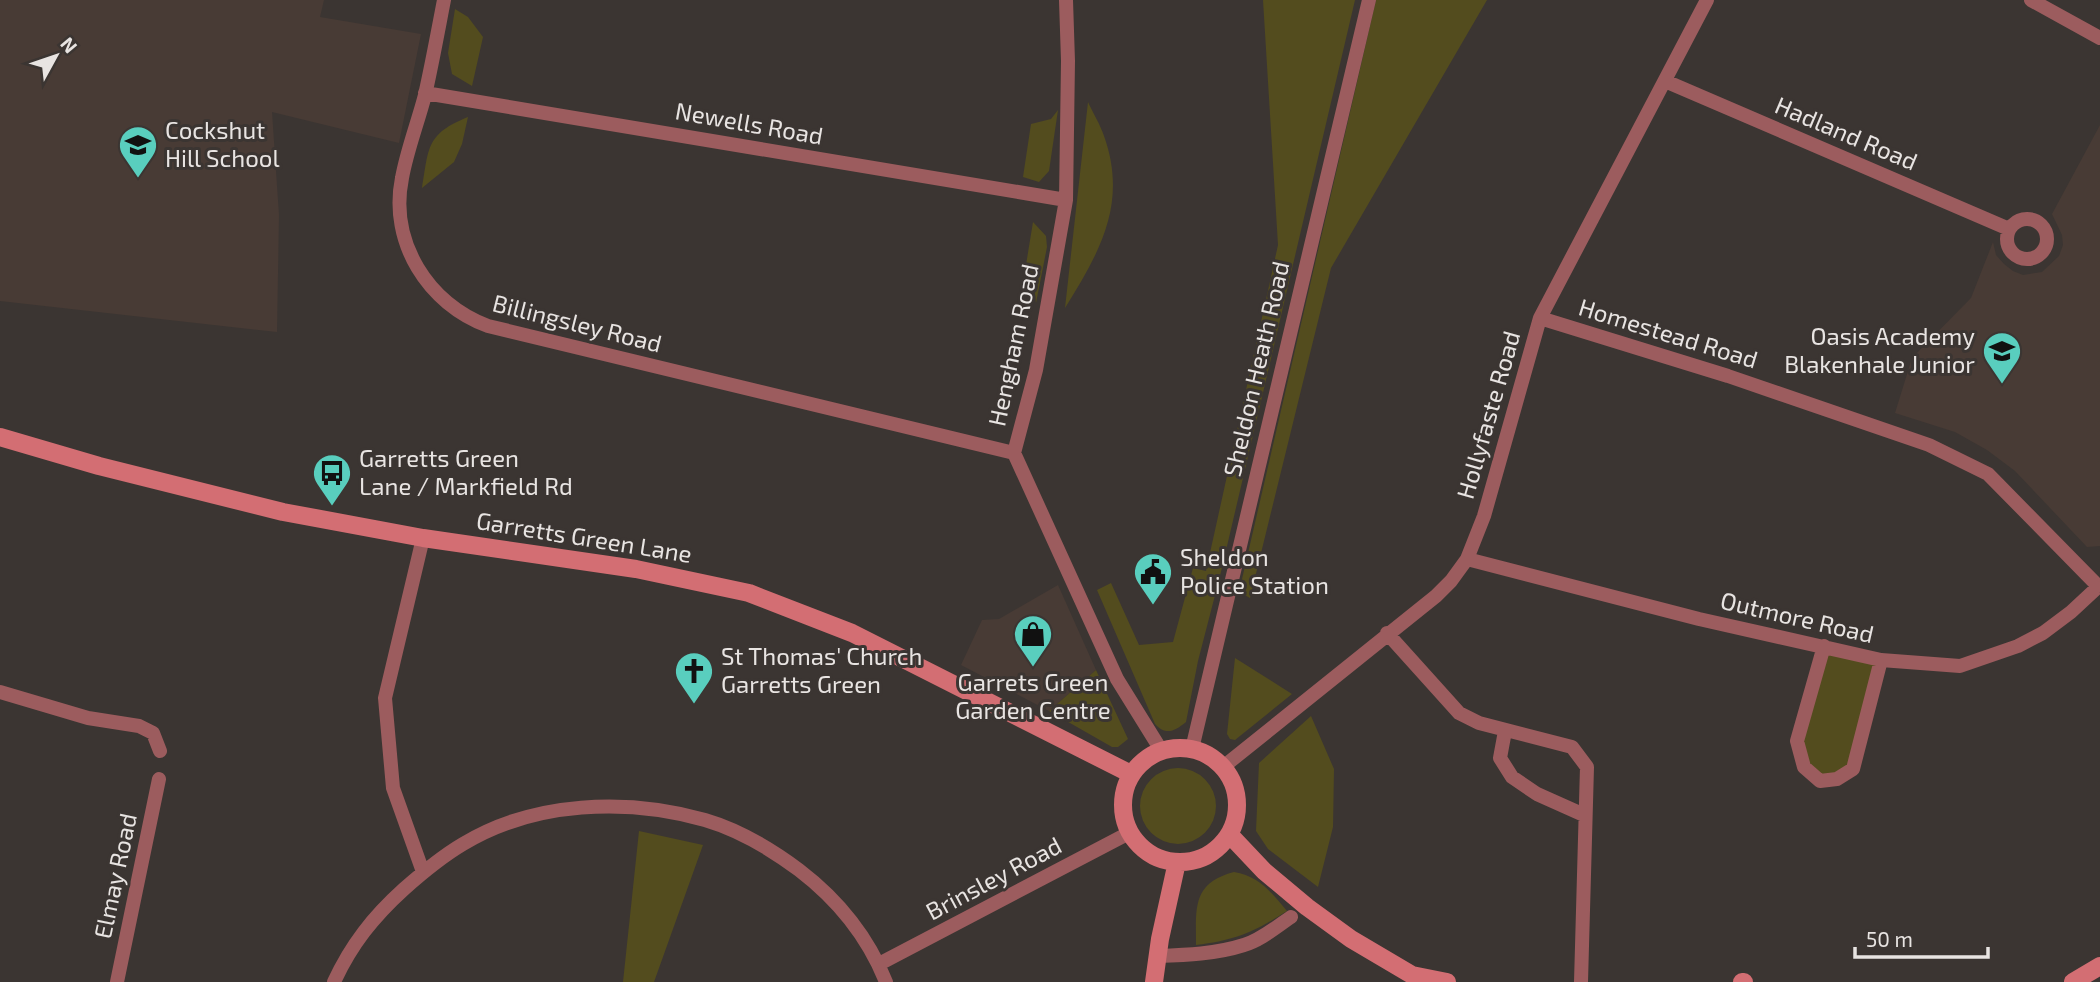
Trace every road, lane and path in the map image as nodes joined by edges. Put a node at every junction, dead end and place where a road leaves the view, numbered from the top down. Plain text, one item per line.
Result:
1 (444, 0) edge
2 (1066, 0) edge
3 (1369, 0) edge
4 (1707, 0) edge
5 (2031, 0) edge
6 (2100, 38) edge
7 (1665, 81) junction
8 (425, 93) junction
9 (1066, 200) junction
10 (2009, 229) dead end
11 (1540, 318) junction
12 (0, 437) edge
13 (1014, 453) junction
14 (423, 538) junction
15 (1467, 559) junction
16 (2099, 585) edge
17 (1387, 633) junction
18 (1824, 646) junction
19 (1881, 660) junction
20 (0, 692) edge
21 (1505, 731) junction
22 (1192, 749) junction
23 (1161, 750) junction
24 (160, 751) dead end
25 (1223, 767) junction
26 (1131, 774) junction
27 (159, 779) dead end
28 (1584, 815) junction
29 (1129, 833) junction
30 (1230, 834) junction
31 (1177, 862) junction
32 (422, 872) junction
33 (1291, 917) dead end
34 (1157, 956) junction
35 (879, 964) junction
36 (2100, 966) edge
37 (1411, 979) edge
38 (117, 982) edge
39 (334, 982) edge
40 (886, 982) edge
41 (1154, 982) edge
42 (1447, 982) edge
43 (1581, 982) edge
44 (2073, 982) edge

1 - 8 street, Billingsley Road
2 - 9 street, Hengham Road
3 - 22 street, Sheldon Heath Road
4 - 7 street, Hollyfaste Road
5 - 6 street
7 - 10 street, Hadland Road
7 - 11 street, Hollyfaste Road
8 - 9 street, Newells Road
8 - 13 street, Billingsley Road
9 - 13 street, Hengham Road
11 - 15 street, Hollyfaste Road
11 - 16 street, Homestead Road
12 - 14 street, Garretts Green Lane
13 - 23 street, Hengham Road
14 - 26 street, Garretts Green Lane
14 - 32 street
15 - 17 street, Hollyfaste Road
15 - 18 street, Outmore Road
16 - 19 street, Outmore Road
17 - 21 street
17 - 25 street, Hollyfaste Road
18 - 19 street, Outmore Road
18 - 19 street
20 - 24 street
21 - 28 street
21 - 28 street
22 - 23 street
22 - 25 street
23 - 26 street
25 - 30 street
26 - 29 street
27 - 38 street, Elmay Road
28 - 43 street
29 - 31 street
29 - 35 street, Brinsley Road
30 - 31 street
30 - 37 street
31 - 34 street
32 - 35 street
32 - 39 street
33 - 34 street
34 - 41 street
35 - 40 street
36 - 44 street
37 - 42 street

